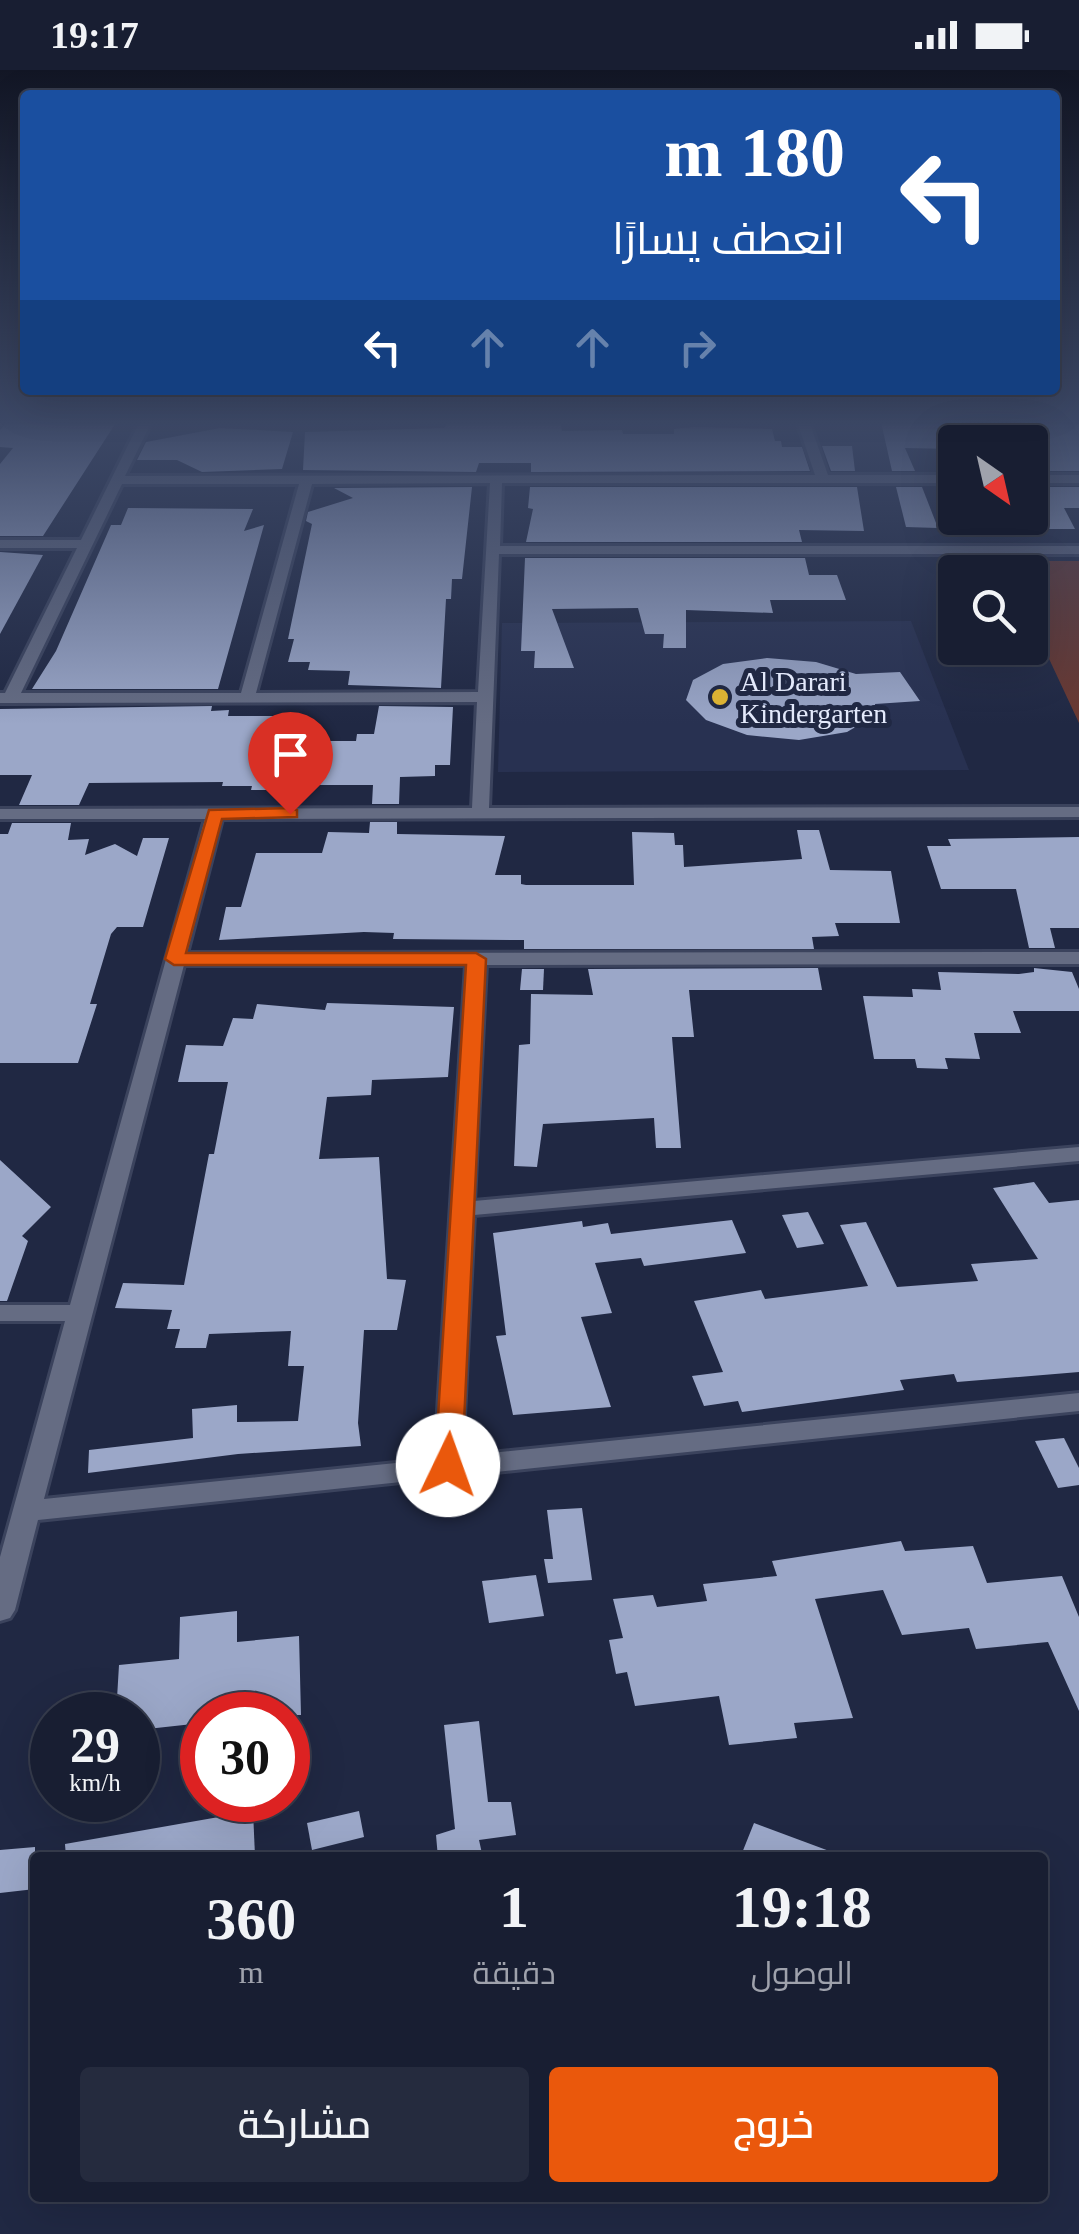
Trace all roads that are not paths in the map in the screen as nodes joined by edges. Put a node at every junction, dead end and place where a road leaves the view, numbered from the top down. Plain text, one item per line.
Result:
1 (97, 522) edge
2 (295, 522) edge
3 (494, 522) edge
4 (0, 544) edge
5 (87, 544) junction
6 (492, 550) junction
7 (1079, 550) edge
8 (485, 697) junction
9 (5, 698) edge
10 (247, 698) junction
11 (1079, 812) edge
12 (0, 814) edge
13 (215, 814) junction
14 (480, 814) junction
15 (1079, 958) edge
16 (174, 959) junction
17 (476, 959) junction
18 (1079, 1154) edge
19 (462, 1209) junction
20 (0, 1313) edge
21 (82, 1313) junction
22 (1079, 1402) edge
23 (448, 1465) junction
24 (27, 1511) junction
25 (0, 1610) edge

1 - 5 street
2 - 10 street
3 - 6 street
4 - 5 street
5 - 9 street
6 - 7 street
6 - 8 street
8 - 10 street
8 - 14 street
9 - 10 street
11 - 14 street
12 - 13 street
13 - 14 street
13 - 16 street
15 - 17 street
16 - 17 street
16 - 21 street
17 - 19 street
18 - 19 street
19 - 23 street
20 - 21 street
21 - 24 street
22 - 23 street
23 - 24 street
24 - 25 street

